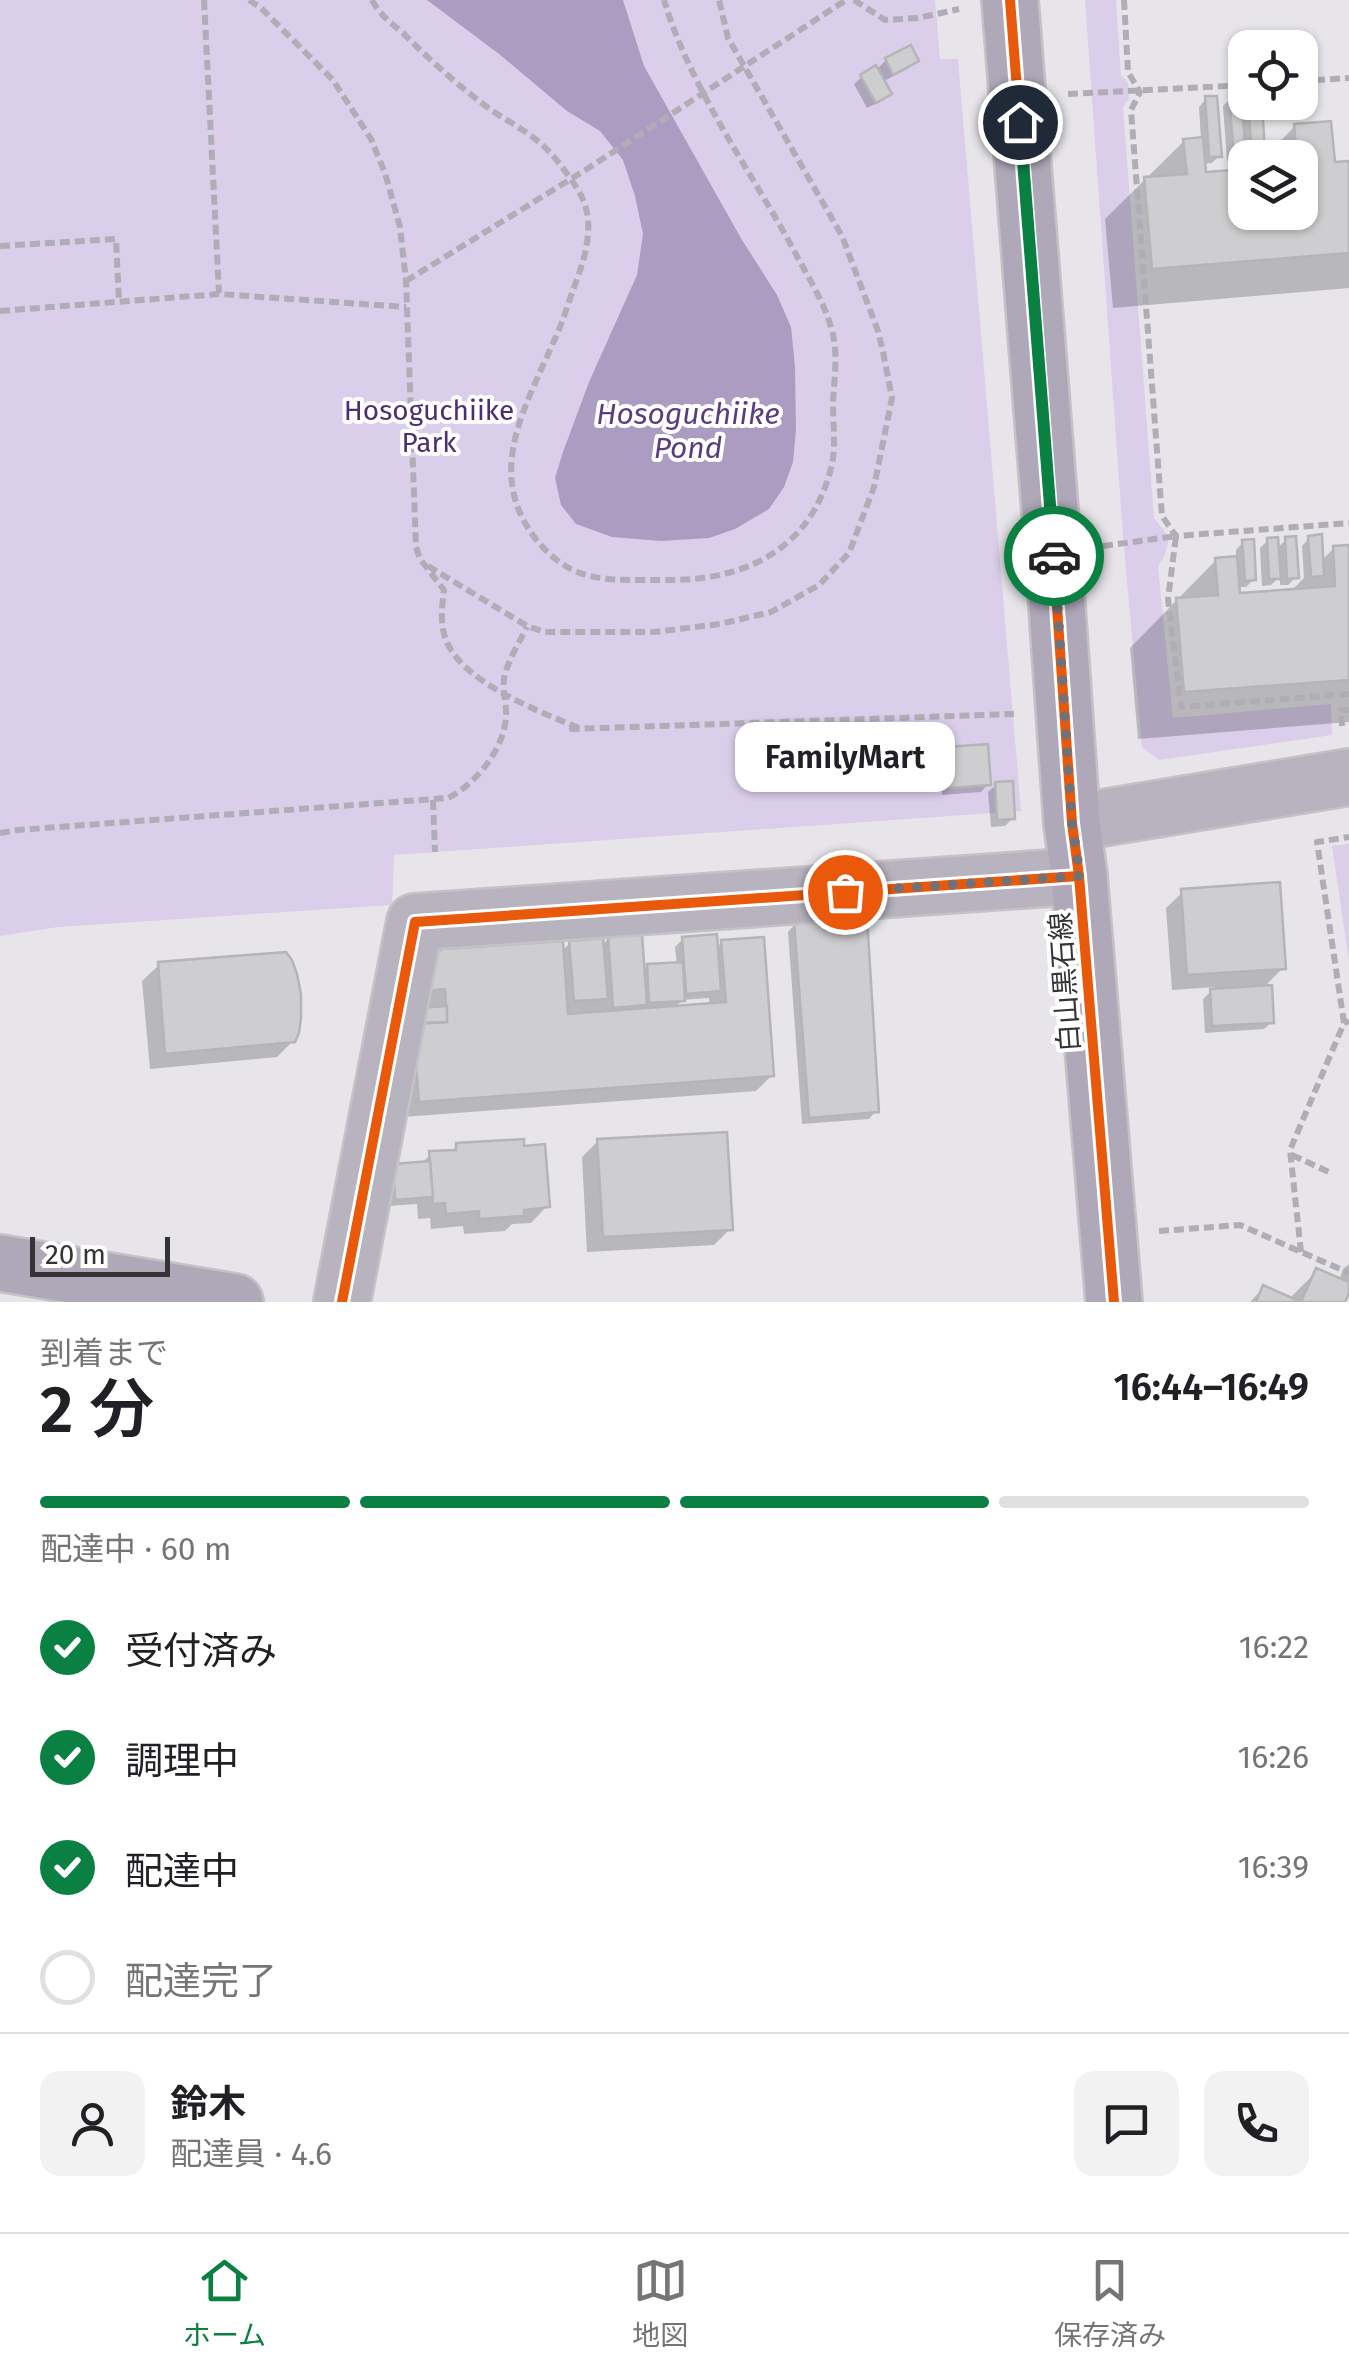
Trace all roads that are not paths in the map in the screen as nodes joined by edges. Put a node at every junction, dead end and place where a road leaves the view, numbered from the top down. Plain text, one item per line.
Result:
1 (988, 4) edge
2 (1346, 752) edge
3 (1072, 823) junction
4 (1080, 876) junction
5 (0, 1263) edge
6 (235, 1302) edge
7 (342, 1302) edge
8 (1114, 1302) edge

1 - 3 street, 白山黒石線
2 - 3 street
3 - 4 street, 白山黒石線
4 - 7 street
4 - 8 street, 白山黒石線
5 - 6 street

